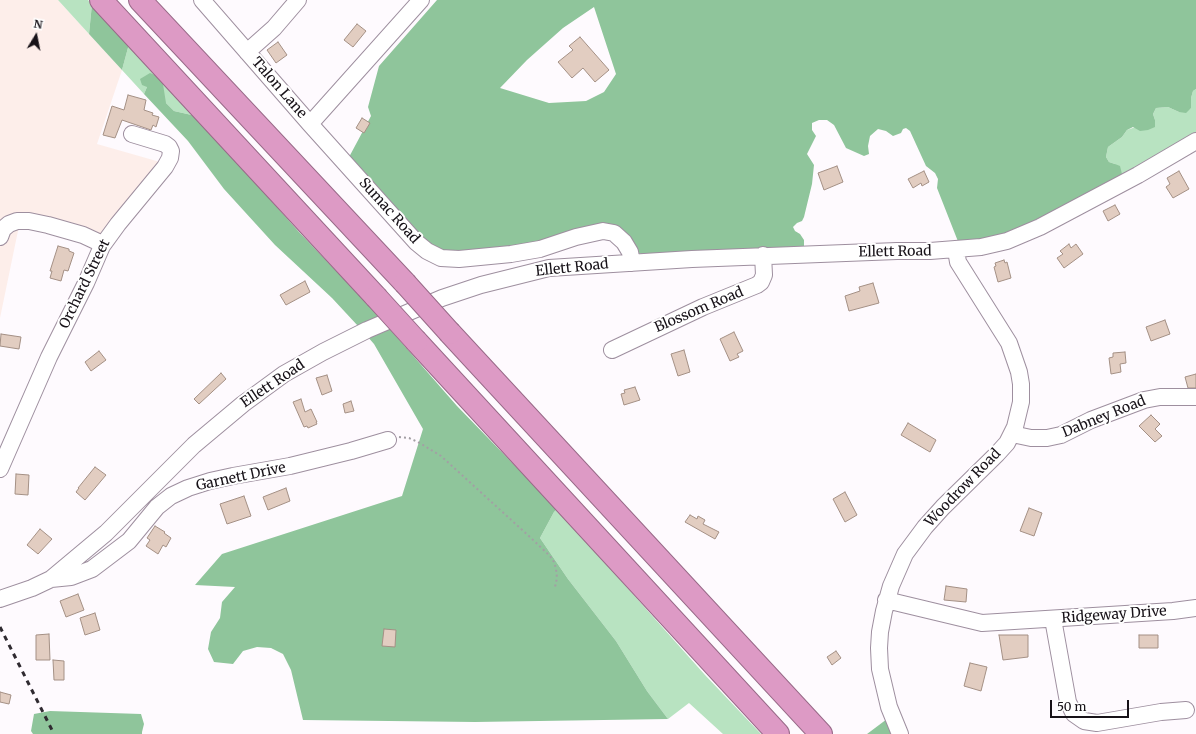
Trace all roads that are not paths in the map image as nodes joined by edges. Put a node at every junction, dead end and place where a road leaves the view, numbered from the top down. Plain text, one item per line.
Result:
1 (101, 0) edge
2 (140, 0) edge
3 (202, 0) edge
4 (298, 0) edge
5 (421, 0) edge
6 (247, 52) junction
7 (310, 124) junction
8 (132, 134) dead end
9 (1196, 140) edge
10 (0, 237) edge
11 (102, 246) junction
12 (956, 250) junction
13 (763, 255) junction
14 (632, 263) junction
15 (612, 350) dead end
16 (1196, 397) edge
17 (1012, 434) junction
18 (388, 440) road end
19 (0, 469) edge
20 (51, 579) junction
21 (0, 599) edge
22 (886, 600) junction
23 (1196, 608) edge
24 (1053, 619) junction
25 (1186, 710) dead end
26 (778, 734) edge
27 (821, 734) edge
28 (900, 734) edge

1 - 26 highway, bridge
2 - 27 highway, bridge
3 - 6 street
4 - 6 street, Talon Lane
5 - 7 street
6 - 7 street, Talon Lane
7 - 14 street, Sumac Road
8 - 11 street, Orchard Street
9 - 12 street, Ellett Road
10 - 11 street
11 - 19 street, Orchard Street
12 - 13 street, Ellett Road
12 - 17 street, Woodrow Road
13 - 14 street, Ellett Road
13 - 15 street, Blossom Road
14 - 20 street, Ellett Road
16 - 17 street, Dabney Road
17 - 22 street, Woodrow Road
18 - 20 street, Garnett Drive
20 - 21 street, Ellett Road
22 - 24 street
22 - 28 street, Woodrow Road
23 - 24 street, Ridgeway Drive
24 - 25 street, Ridgeway Drive

